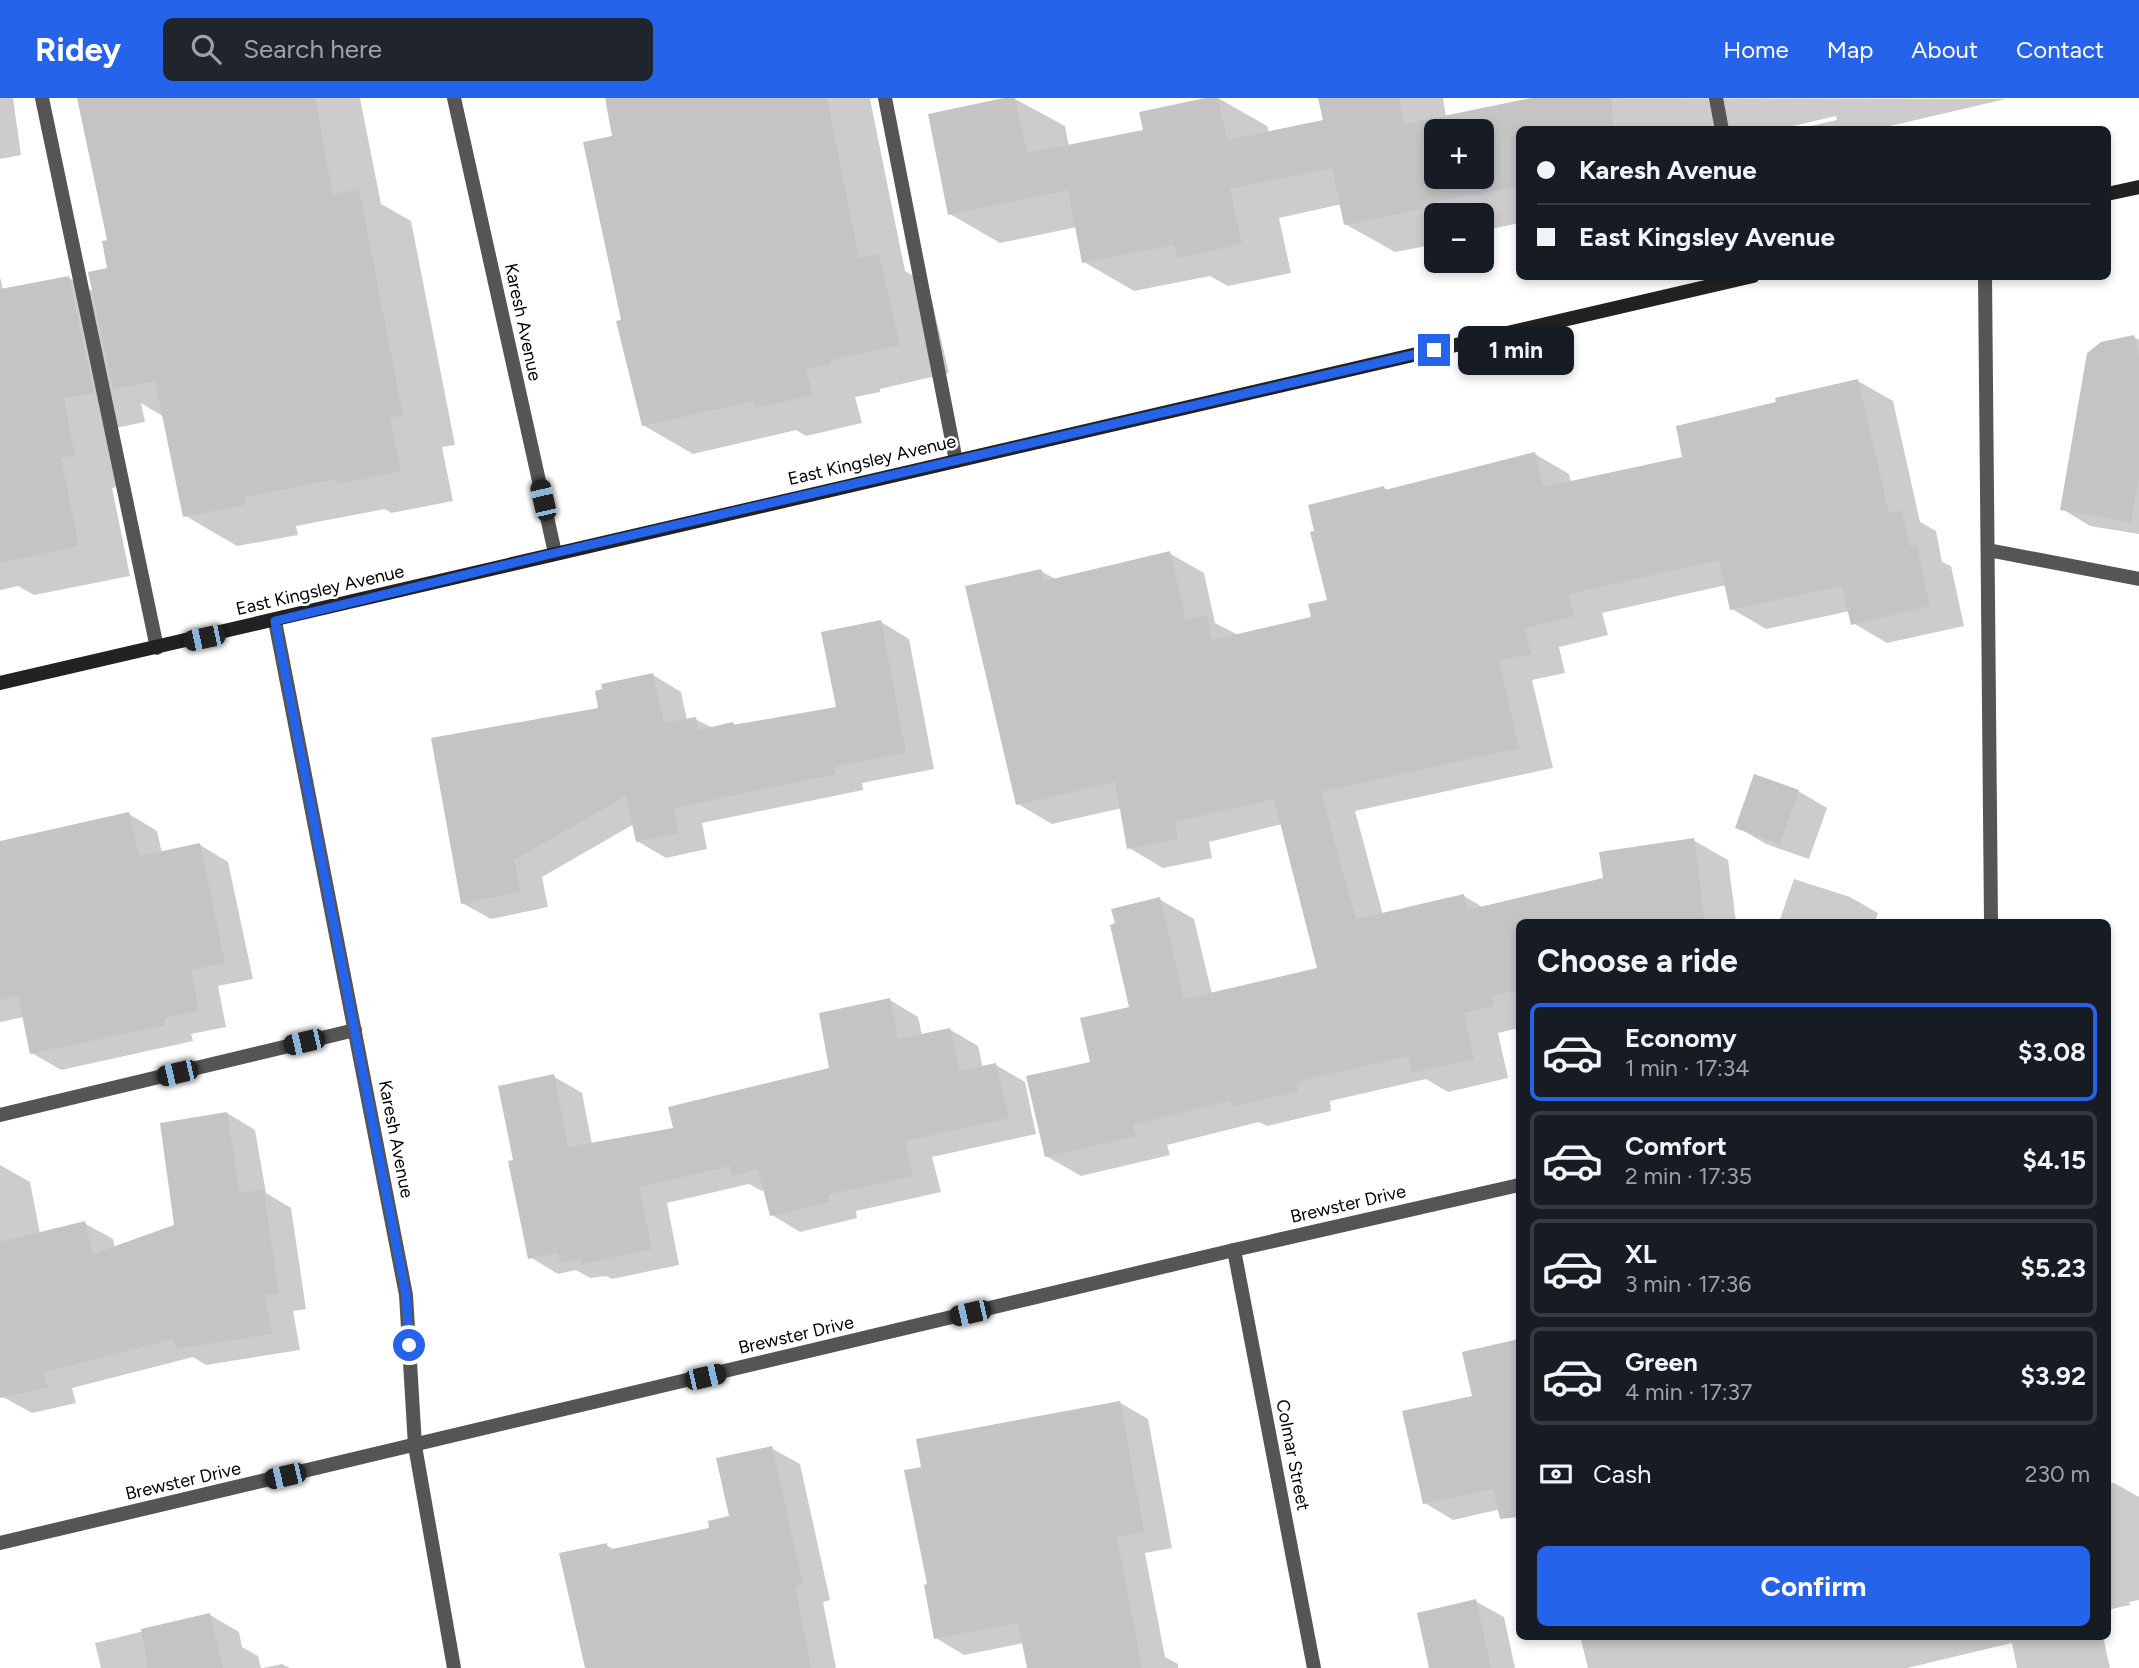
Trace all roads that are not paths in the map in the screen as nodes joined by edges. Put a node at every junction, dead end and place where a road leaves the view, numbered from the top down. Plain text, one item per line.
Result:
1 (42, 98) edge
2 (454, 98) edge
3 (885, 98) edge
4 (1716, 98) edge
5 (1722, 126) edge
6 (2139, 187) edge
7 (2111, 193) edge
8 (1740, 280) edge
9 (1985, 280) edge
10 (956, 461) junction
11 (1988, 550) junction
12 (555, 553) junction
13 (2139, 579) edge
14 (275, 621) junction
15 (156, 648) junction
16 (0, 683) edge
17 (1991, 919) edge
18 (355, 1030) junction
19 (0, 1115) edge
20 (1516, 1186) edge
21 (1234, 1250) junction
22 (415, 1446) junction
23 (0, 1543) edge
24 (454, 1668) edge
25 (1314, 1668) edge

1 - 15 street
2 - 12 street, Karesh Avenue
3 - 10 street
4 - 5 street
6 - 7 street
8 - 10 street, East Kingsley Avenue
9 - 11 street
10 - 12 street, East Kingsley Avenue
11 - 13 street
11 - 17 street
12 - 14 street, East Kingsley Avenue
14 - 15 street, East Kingsley Avenue
14 - 18 street, Karesh Avenue
15 - 16 street, East Kingsley Avenue
18 - 19 street
18 - 22 street, Karesh Avenue
20 - 21 street, Brewster Drive
21 - 22 street, Brewster Drive
21 - 25 street, Colmar Street
22 - 23 street, Brewster Drive
22 - 24 street, Karesh Avenue

